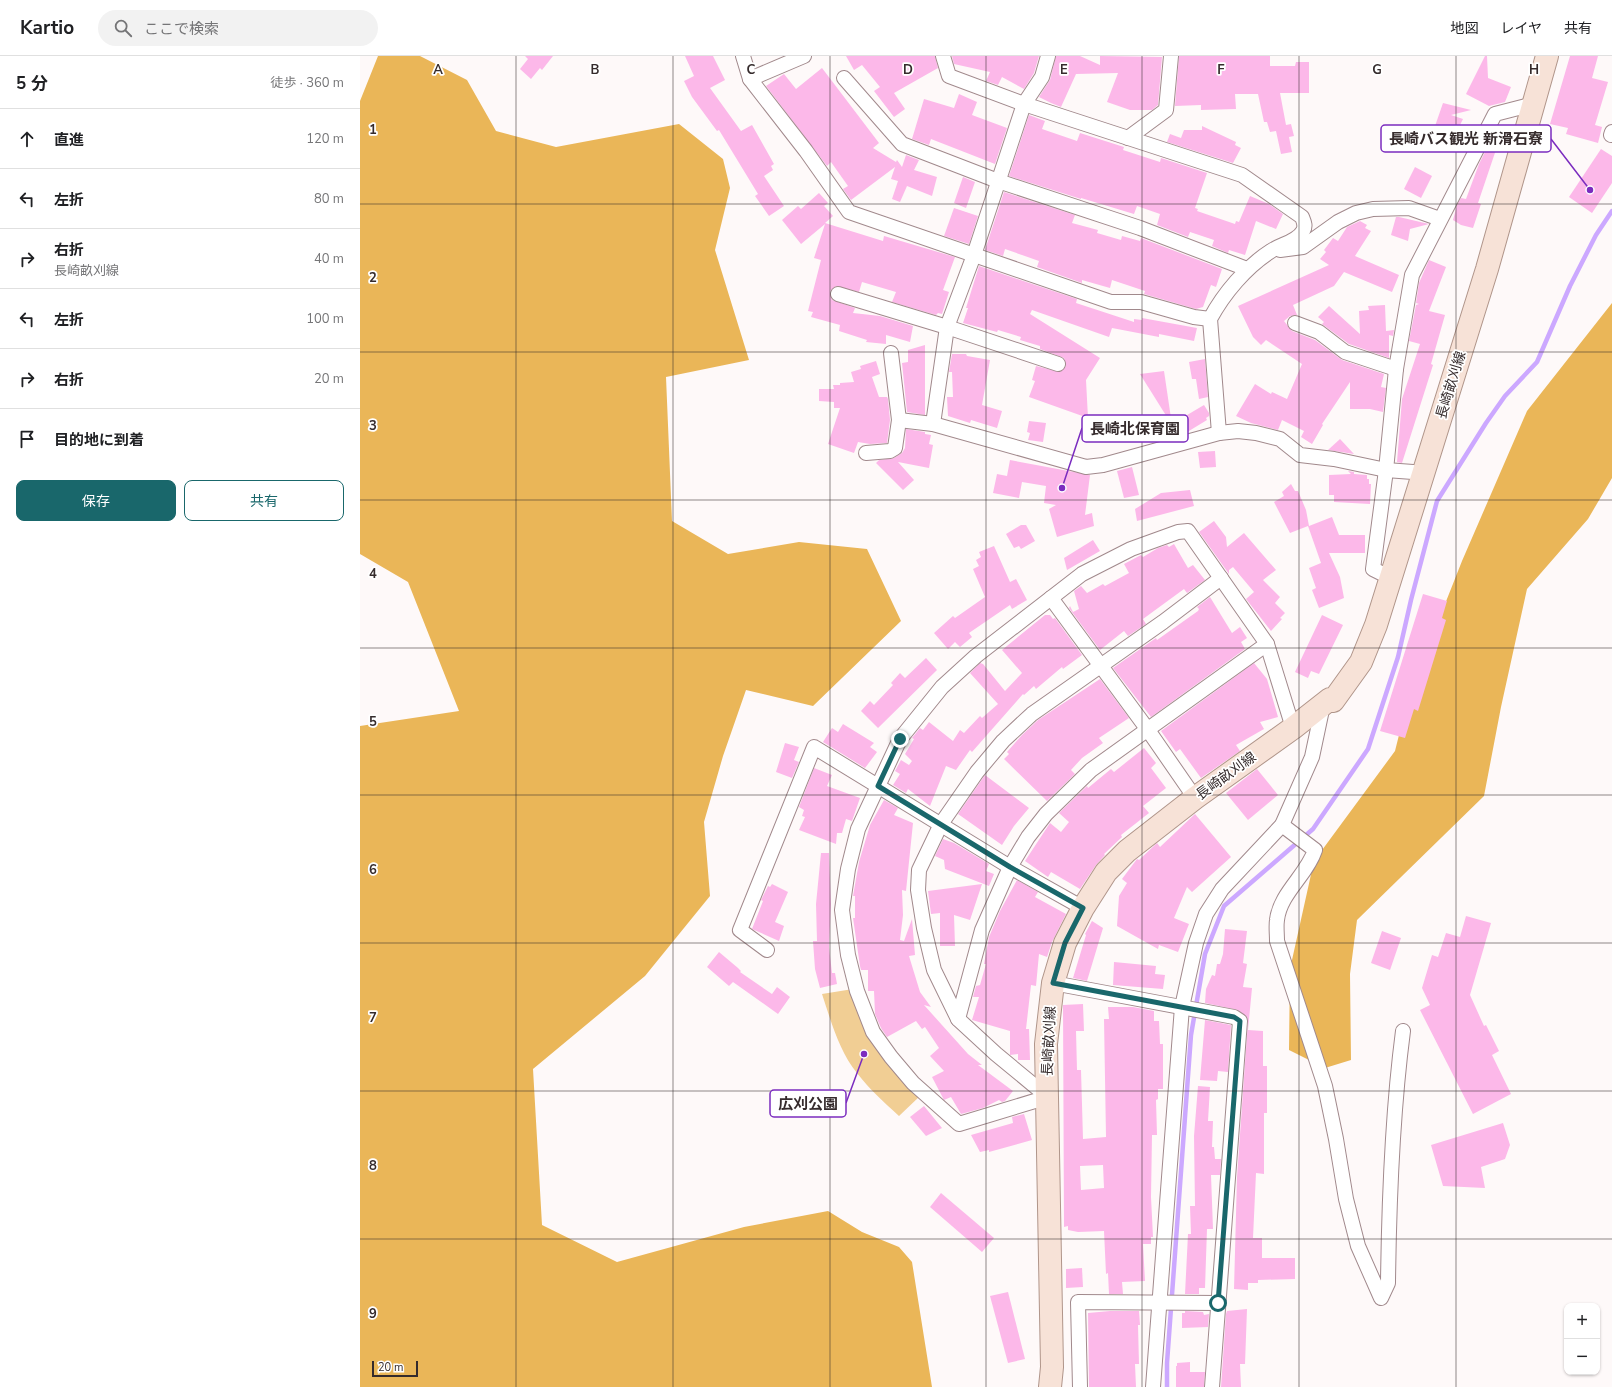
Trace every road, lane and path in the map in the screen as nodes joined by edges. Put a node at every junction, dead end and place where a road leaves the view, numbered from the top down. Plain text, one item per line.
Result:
1 (743, 56) edge
2 (804, 56) edge
3 (943, 56) edge
4 (1048, 56) edge
5 (1171, 56) edge
6 (1539, 56) edge
7 (1547, 56) edge
8 (844, 78) dead end
9 (750, 79) junction
10 (1024, 104) junction
11 (1526, 106) junction
12 (1128, 138) junction
13 (998, 181) junction
14 (1440, 219) junction
15 (1272, 250) junction
16 (974, 255) junction
17 (1247, 270) junction
18 (838, 294) dead end
19 (1210, 319) junction
20 (1295, 323) dead end
21 (947, 328) junction
22 (891, 353) dead end
23 (1058, 364) dead end
24 (1396, 368) junction
25 (899, 420) junction
26 (933, 424) junction
27 (1219, 433) junction
28 (866, 452) dead end
29 (1386, 470) junction
30 (1414, 472) junction
31 (1381, 572) junction
32 (1221, 578) junction
33 (1052, 598) junction
34 (1267, 644) junction
35 (1100, 665) junction
36 (1327, 702) junction
37 (1293, 728) junction
38 (1148, 730) junction
39 (878, 786) junction
40 (1195, 798) junction
41 (941, 824) junction
42 (1282, 825) junction
43 (1010, 867) junction
44 (1083, 908) junction
45 (766, 950) dead end
46 (1053, 983) junction
47 (1183, 1007) junction
48 (958, 1019) junction
49 (1403, 1031) dead end
50 (1048, 1097) junction
51 (1160, 1302) junction
52 (1218, 1303) junction
53 (1050, 1387) edge
54 (1080, 1387) edge
55 (1153, 1387) edge
56 (1212, 1387) edge

1 - 9 street
2 - 9 street
3 - 10 street
4 - 10 street
5 - 12 street
6 - 11 main road, 長崎畝刈線
7 - 36 main road, 長崎畝刈線
8 - 13 street
9 - 16 street
10 - 12 street
10 - 13 street
11 - 14 street
11 - 30 main road, 長崎畝刈線
12 - 15 street
13 - 16 street
13 - 17 street
14 - 15 street
14 - 24 street
15 - 17 street
16 - 19 street
16 - 21 street
17 - 19 street
18 - 21 street
19 - 27 street
20 - 24 street
21 - 23 street
21 - 26 street
22 - 25 street
24 - 29 street
25 - 26 street
25 - 28 street
26 - 27 street
27 - 29 street
29 - 30 street
29 - 31 street
30 - 31 main road, 長崎畝刈線
31 - 36 main road, 長崎畝刈線
32 - 33 street
32 - 34 street
32 - 35 street
33 - 35 street
33 - 39 street
34 - 37 street
34 - 38 street
35 - 38 street
35 - 41 street
36 - 37 main road, 長崎畝刈線
36 - 42 street
37 - 40 main road, 長崎畝刈線
38 - 40 street
38 - 43 street
39 - 41 street
39 - 45 street
39 - 50 street
40 - 44 main road, 長崎畝刈線
41 - 43 street
41 - 48 street
42 - 47 street
42 - 49 street
43 - 44 street
43 - 48 street
44 - 46 main road, 長崎畝刈線
46 - 47 street
46 - 50 main road, 長崎畝刈線
47 - 51 street
47 - 52 street
48 - 50 street
50 - 53 main road, 長崎畝刈線
51 - 52 street
51 - 54 street
51 - 55 street
52 - 56 street

